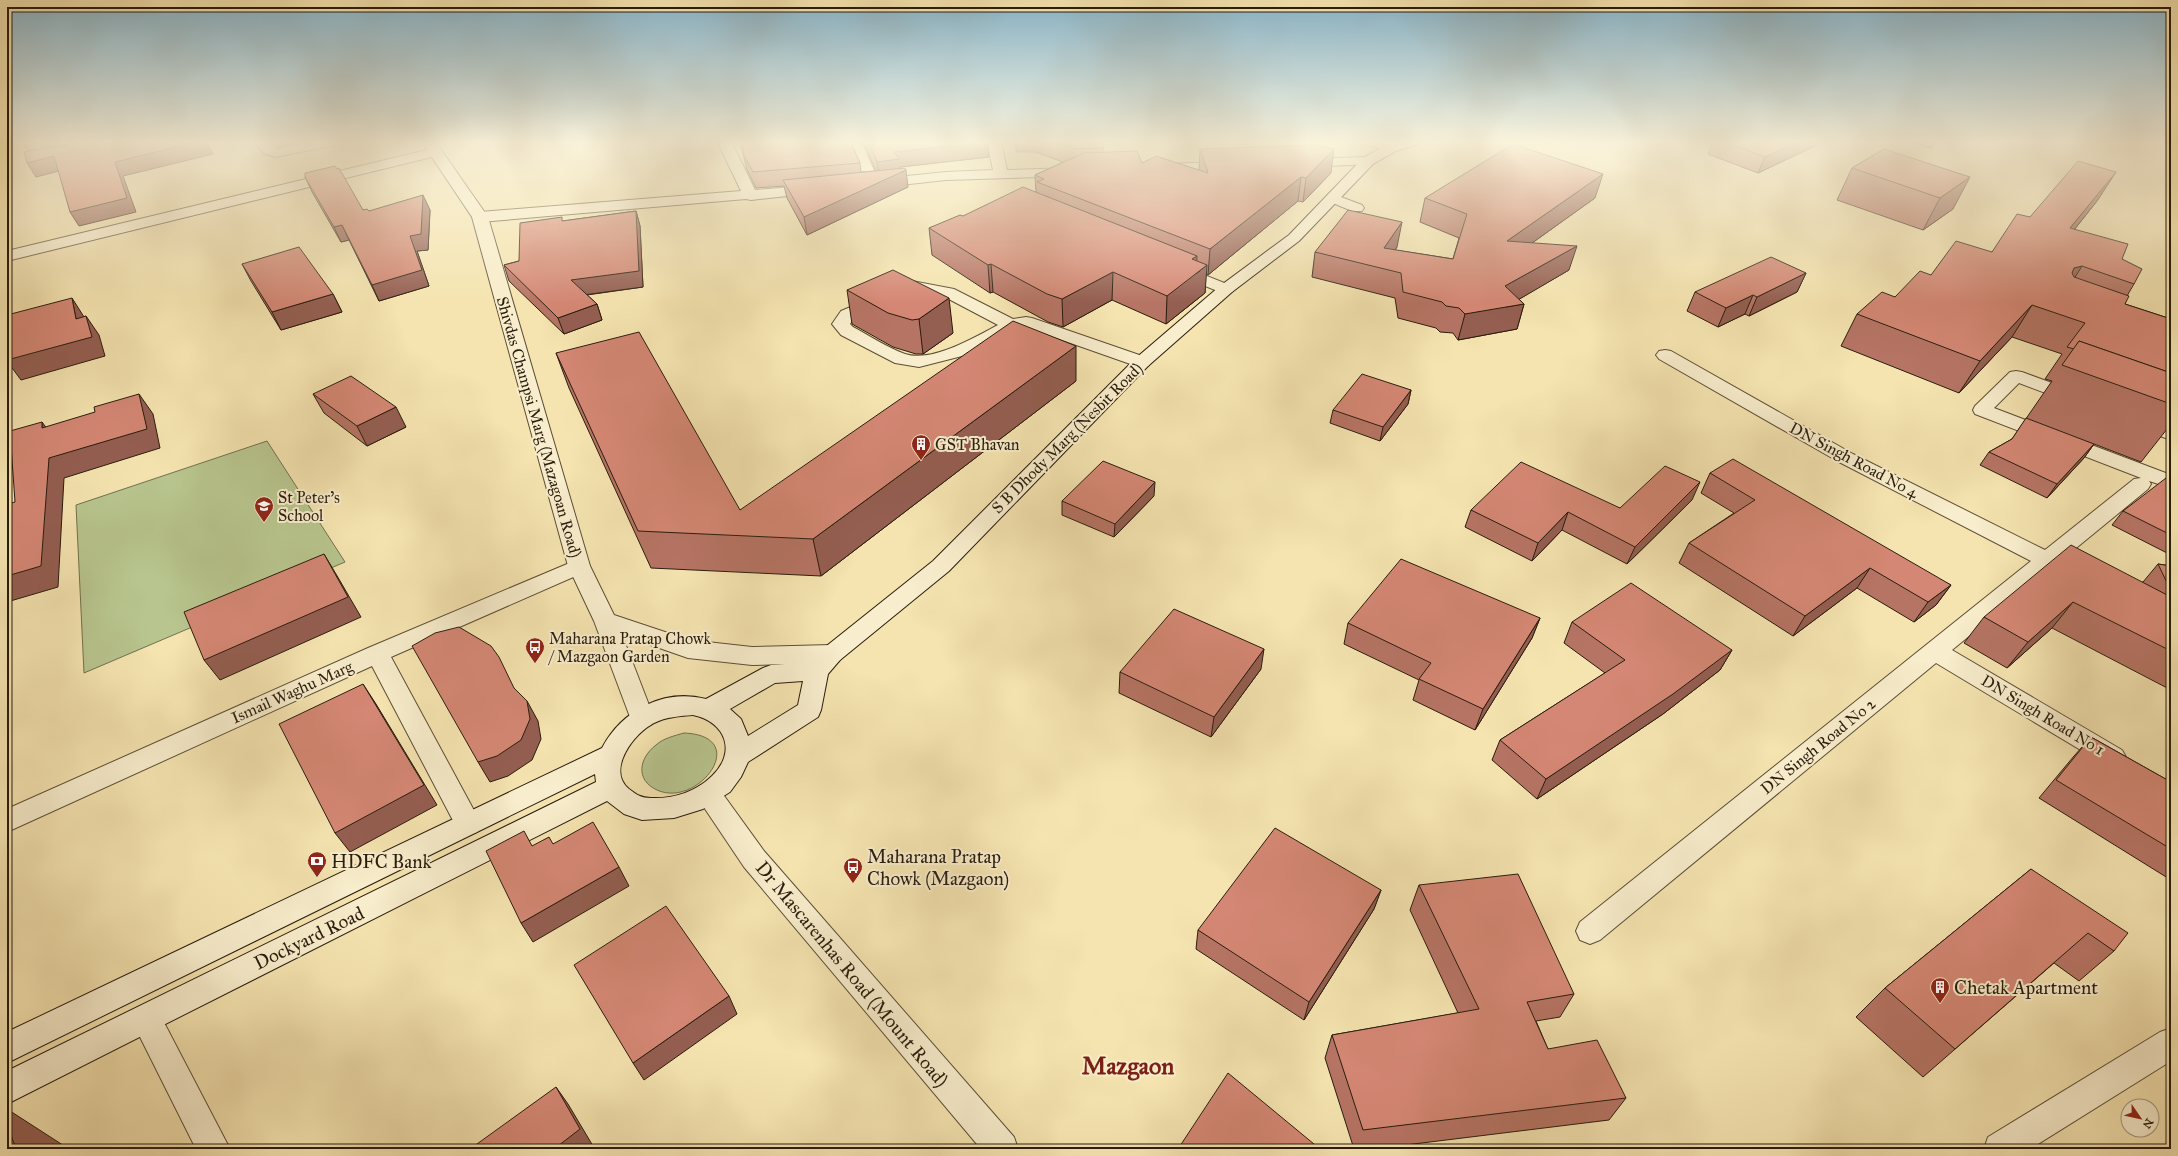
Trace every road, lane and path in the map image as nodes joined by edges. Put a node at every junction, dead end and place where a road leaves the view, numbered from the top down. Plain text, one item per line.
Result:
1 (245, 195) edge
2 (465, 195) edge
3 (761, 195) edge
4 (1337, 195) edge
5 (751, 196) joint
6 (1334, 198) junction
7 (1357, 208) dead end
8 (480, 217) junction
9 (7, 256) edge
10 (1162, 263) edge
11 (1226, 289) junction
12 (1011, 326) junction
13 (1665, 354) dead end
14 (1142, 362) junction
15 (2090, 404) edge
16 (2119, 414) edge
17 (2171, 434) edge
18 (2171, 482) edge
19 (2141, 484) dead end
20 (2046, 560) junction
21 (579, 566) junction
22 (605, 621) junction
23 (1936, 651) junction
24 (376, 654) junction
25 (824, 663) junction
26 (710, 709) junction
27 (642, 718) junction
28 (611, 755) junction
29 (738, 755) junction
30 (2131, 768) edge
31 (611, 787) junction
32 (708, 794) junction
33 (7, 821) edge
34 (468, 824) junction
35 (1590, 931) dead end
36 (146, 1019) junction
37 (2171, 1043) edge
38 (7, 1048) edge
39 (7, 1088) edge
40 (214, 1149) edge
41 (1002, 1149) edge
42 (2000, 1149) edge

1 - 9 street
2 - 8 street, Shivdas Champsi Marg (Mazagoan Road)
3 - 5 street
4 - 6 street, S B Dhody Marg (Nesbit Road)
5 - 8 street
6 - 7 street
6 - 11 street, S B Dhody Marg (Nesbit Road)
8 - 21 street, Shivdas Champsi Marg (Mazagoan Road)
10 - 11 street
11 - 14 street, S B Dhody Marg (Nesbit Road)
12 - 12 street
12 - 14 street
13 - 20 street, DN Singh Road No 4
14 - 25 street, S B Dhody Marg (Nesbit Road)
15 - 18 street
16 - 17 street
19 - 20 street, DN Singh Road No 2
20 - 23 street, DN Singh Road No 2
21 - 22 street, Shivdas Champsi Marg (Mazagoan Road)
21 - 24 street, Ismail Waghu Marg
22 - 25 street
22 - 27 street, Shivdas Champsi Marg (Mazagoan Road)
23 - 30 street, DN Singh Road No 1
23 - 35 street, DN Singh Road No 2
24 - 33 street, Ismail Waghu Marg
24 - 34 street
25 - 26 street
25 - 29 street
26 - 27 street
26 - 29 street
27 - 28 street
28 - 31 street
28 - 34 street, Dockyard Road
29 - 32 street
31 - 32 street
31 - 36 street, Dockyard Road
32 - 41 street, Dr Mascarenhas Road (Mount Road)
34 - 38 street, Dockyard Road
36 - 39 street, Dockyard Road
36 - 40 street
37 - 42 street

